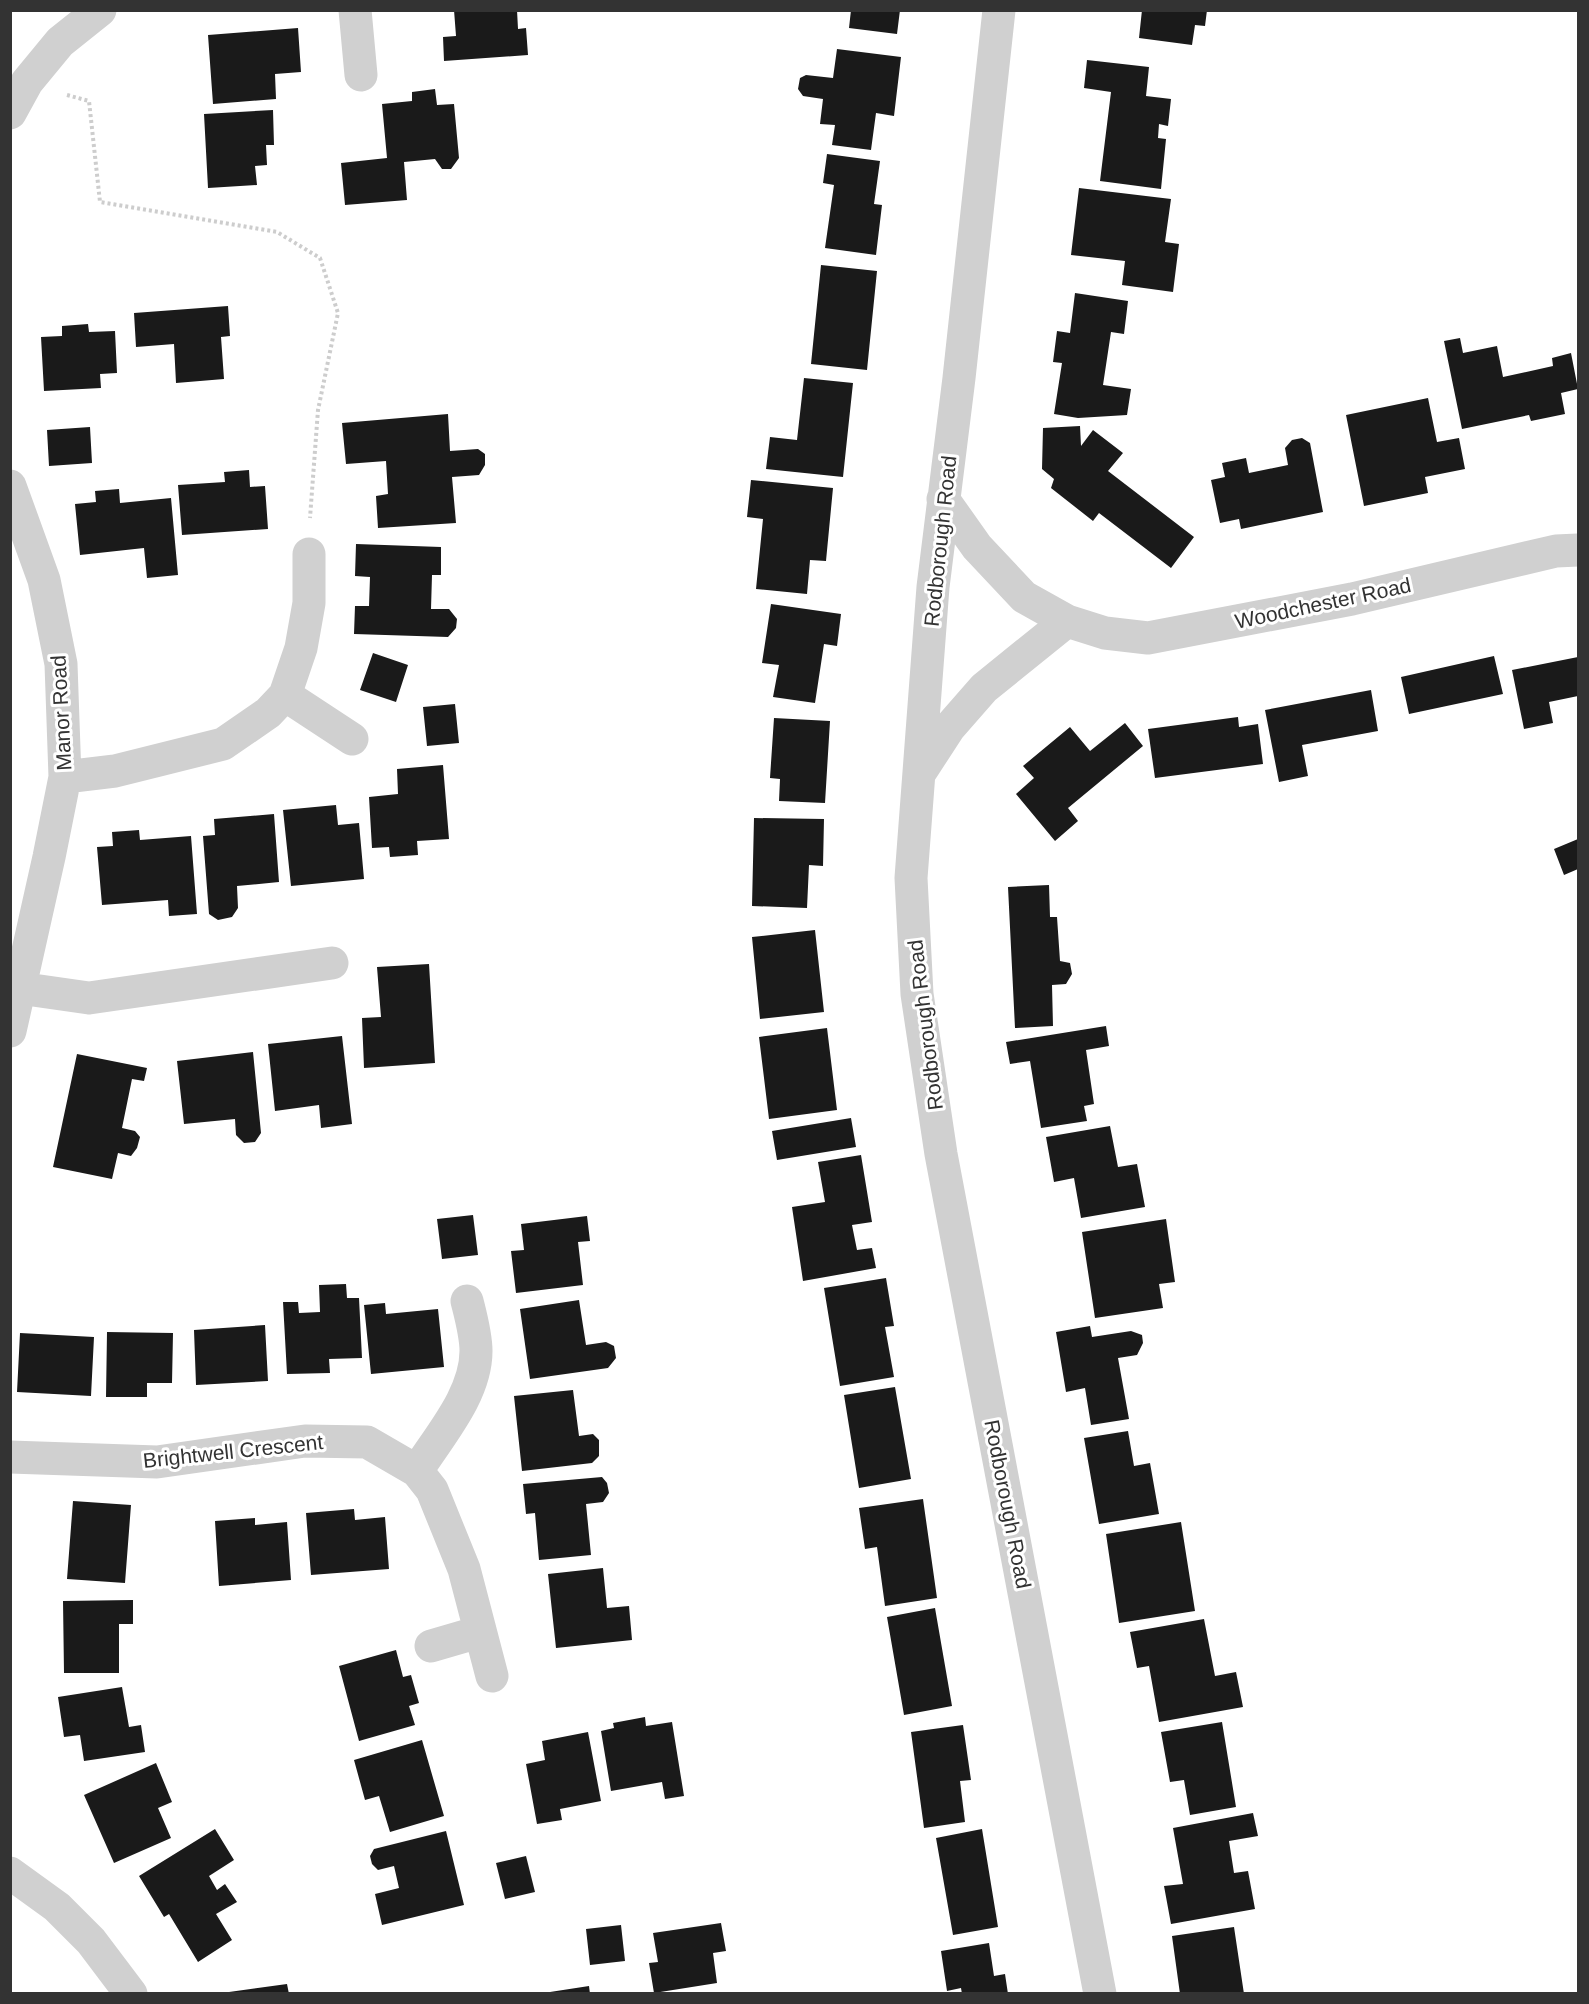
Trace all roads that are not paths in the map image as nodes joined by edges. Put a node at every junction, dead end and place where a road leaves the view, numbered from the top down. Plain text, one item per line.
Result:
1 (355, 10) edge
2 (999, 10) edge
3 (93, 12) edge
4 (361, 75) dead end
5 (10, 114) edge
6 (10, 486) edge
7 (943, 499) junction
8 (1578, 550) edge
9 (309, 554) road end
10 (1067, 621) junction
11 (285, 695) junction
12 (352, 739) dead end
13 (918, 775) junction
14 (65, 777) junction
15 (20, 939) edge
16 (332, 963) dead end
17 (19, 988) junction
18 (10, 1031) edge
19 (467, 1301) dead end
20 (10, 1457) edge
21 (417, 1471) junction
22 (479, 1632) junction
23 (431, 1646) dead end
24 (492, 1676) dead end
25 (10, 1873) edge
26 (131, 1994) edge
27 (1100, 1994) edge

1 - 4 street
2 - 7 street, Rodborough Road
3 - 5 street
6 - 14 street, Manor Road
7 - 10 street, Woodchester Road
7 - 13 street, Rodborough Road
8 - 10 street, Woodchester Road
9 - 11 street
10 - 13 street
11 - 12 street
11 - 14 street
13 - 27 street, Rodborough Road
14 - 15 street, Manor Road
15 - 17 street, Manor Road
16 - 17 street
17 - 18 street, Manor Road
19 - 21 street
20 - 21 street, Brightwell Crescent
21 - 22 street, Brightwell Crescent
22 - 23 street
22 - 24 street, Brightwell Crescent
25 - 26 street

